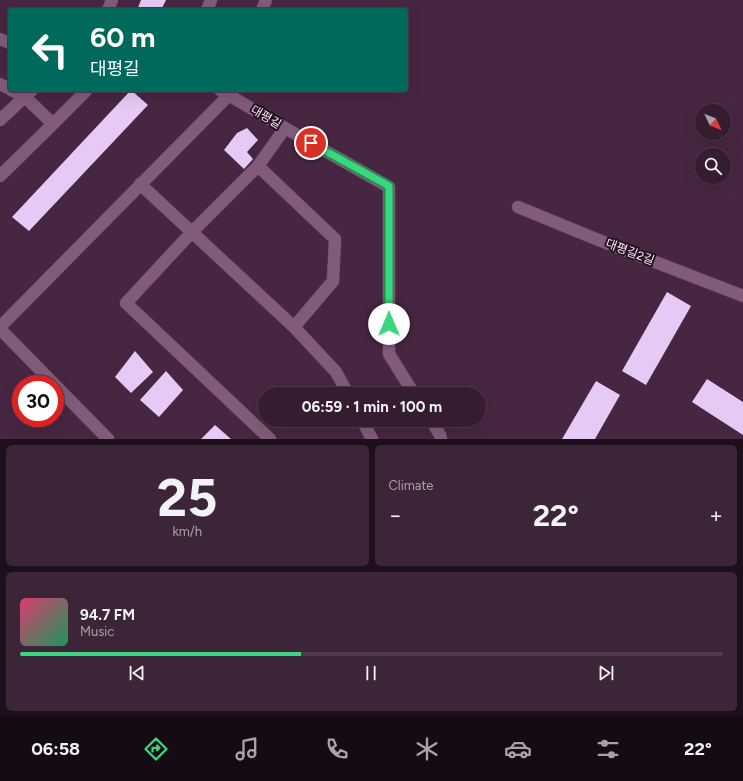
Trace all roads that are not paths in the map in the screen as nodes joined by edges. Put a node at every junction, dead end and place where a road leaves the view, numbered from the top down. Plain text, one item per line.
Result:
1 (85, 92) edge
2 (226, 92) edge
3 (29, 94) edge
4 (0, 120) edge
5 (53, 124) junction
6 (285, 128) junction
7 (258, 166) junction
8 (0, 176) edge
9 (140, 184) junction
10 (518, 207) dead end
11 (192, 232) junction
12 (743, 296) edge
13 (294, 326) junction
14 (0, 328) edge
15 (45, 375) edge
16 (344, 387) edge
17 (410, 387) edge
18 (64, 395) edge
19 (366, 427) edge
20 (435, 427) edge
21 (108, 439) edge
22 (270, 439) edge
23 (372, 439) edge
24 (441, 439) edge

1 - 5 street
2 - 6 street, 대평길
2 - 9 street
3 - 4 street
3 - 5 street
5 - 8 street
6 - 7 street
6 - 17 street, 대평길
7 - 11 street
7 - 13 street
9 - 11 street
9 - 14 street
10 - 12 street, 대평길2길
11 - 13 street
11 - 22 street
13 - 16 street
14 - 15 street
18 - 21 street
19 - 23 street
20 - 24 street

